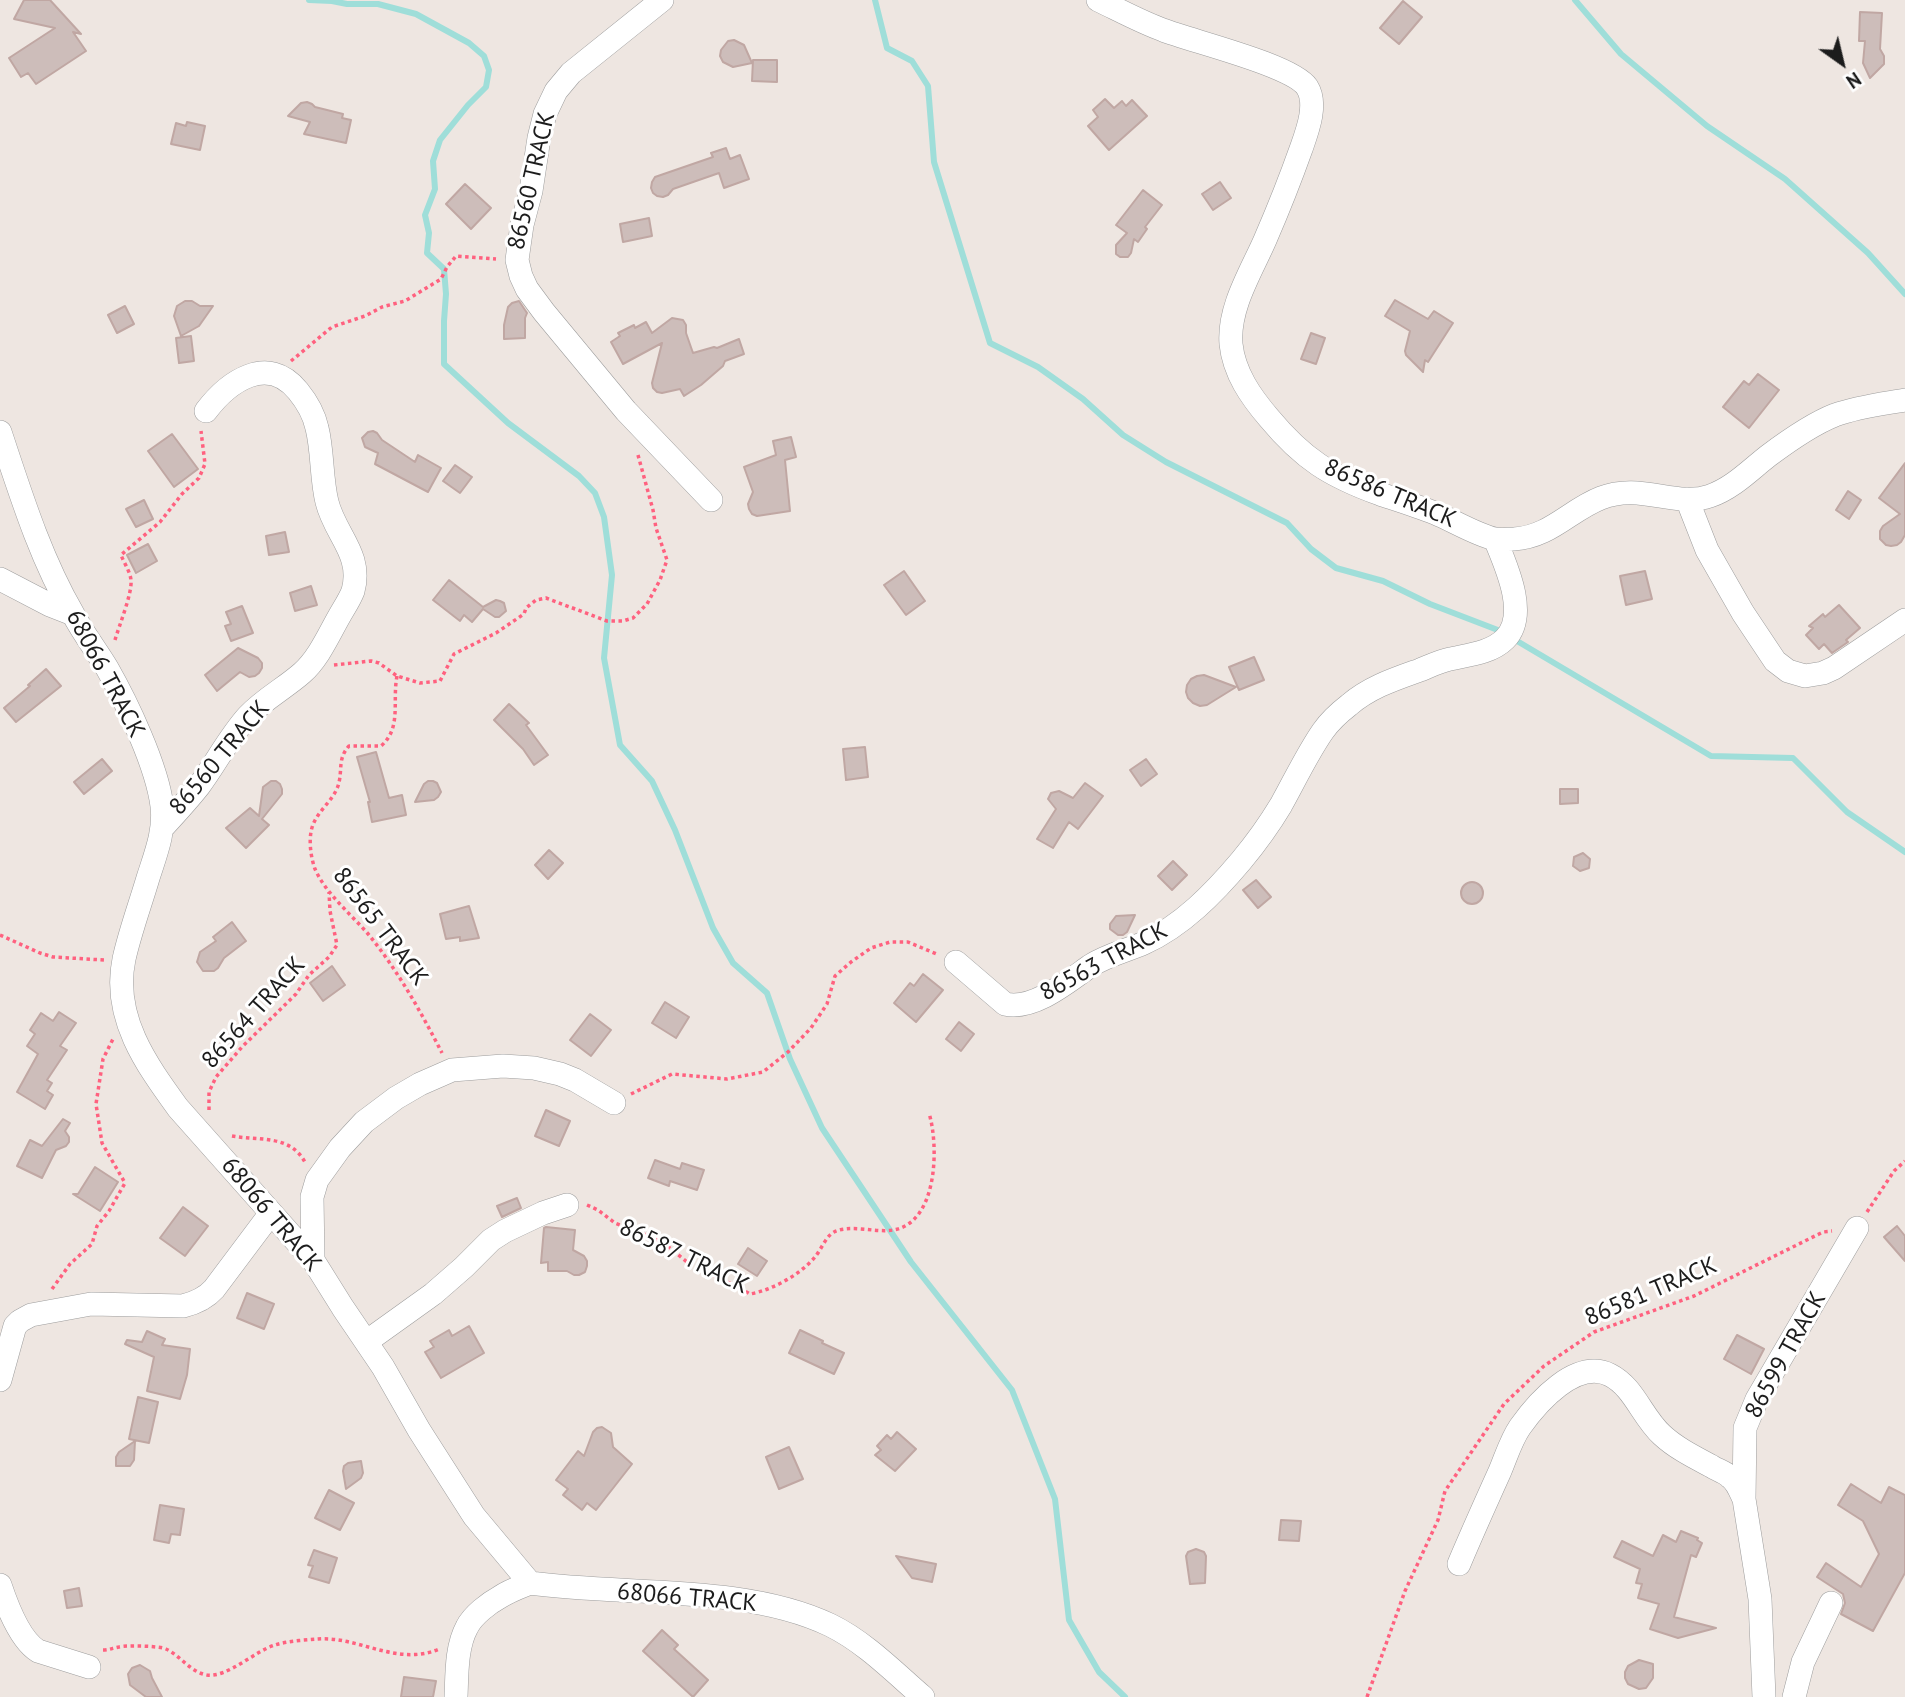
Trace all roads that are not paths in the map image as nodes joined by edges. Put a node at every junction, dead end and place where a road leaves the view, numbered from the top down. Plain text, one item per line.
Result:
1 (662, 0) edge
2 (1098, 0) edge
3 (1905, 400) edge
4 (206, 411) road end
5 (0, 432) edge
6 (1687, 499) junction
7 (711, 500) dead end
8 (1495, 539) junction
9 (0, 579) edge
10 (73, 614) junction
11 (1905, 620) edge
12 (164, 826) junction
13 (956, 962) road end
14 (614, 1103) road end
15 (568, 1205) road end
16 (271, 1213) junction
17 (1857, 1228) road end
18 (313, 1260) junction
19 (366, 1342) junction
20 (0, 1380) edge
21 (1745, 1499) junction
22 (1458, 1564) dead end
23 (530, 1583) junction
24 (0, 1586) edge
25 (1831, 1603) dead end
26 (93, 1658) road end
27 (456, 1697) edge
28 (923, 1697) edge
29 (1764, 1697) edge
30 (1794, 1697) edge

1 - 7 street, 86560 TRACK
2 - 8 street, 86586 TRACK
3 - 6 street, 86586 TRACK
4 - 12 street, 86560 TRACK
5 - 10 street, 68066 TRACK
6 - 8 street, 86586 TRACK
6 - 11 street
8 - 13 street, 86563 TRACK
9 - 10 street
10 - 12 street, 68066 TRACK
12 - 16 street, 68066 TRACK
14 - 18 street
15 - 19 street
16 - 18 street, 68066 TRACK
16 - 20 street
17 - 21 street, 86599 TRACK
18 - 19 street, 68066 TRACK
19 - 23 street, 68066 TRACK
21 - 22 street
21 - 29 street, 86599 TRACK
23 - 27 street
23 - 28 street, 68066 TRACK
24 - 26 street
25 - 30 street

